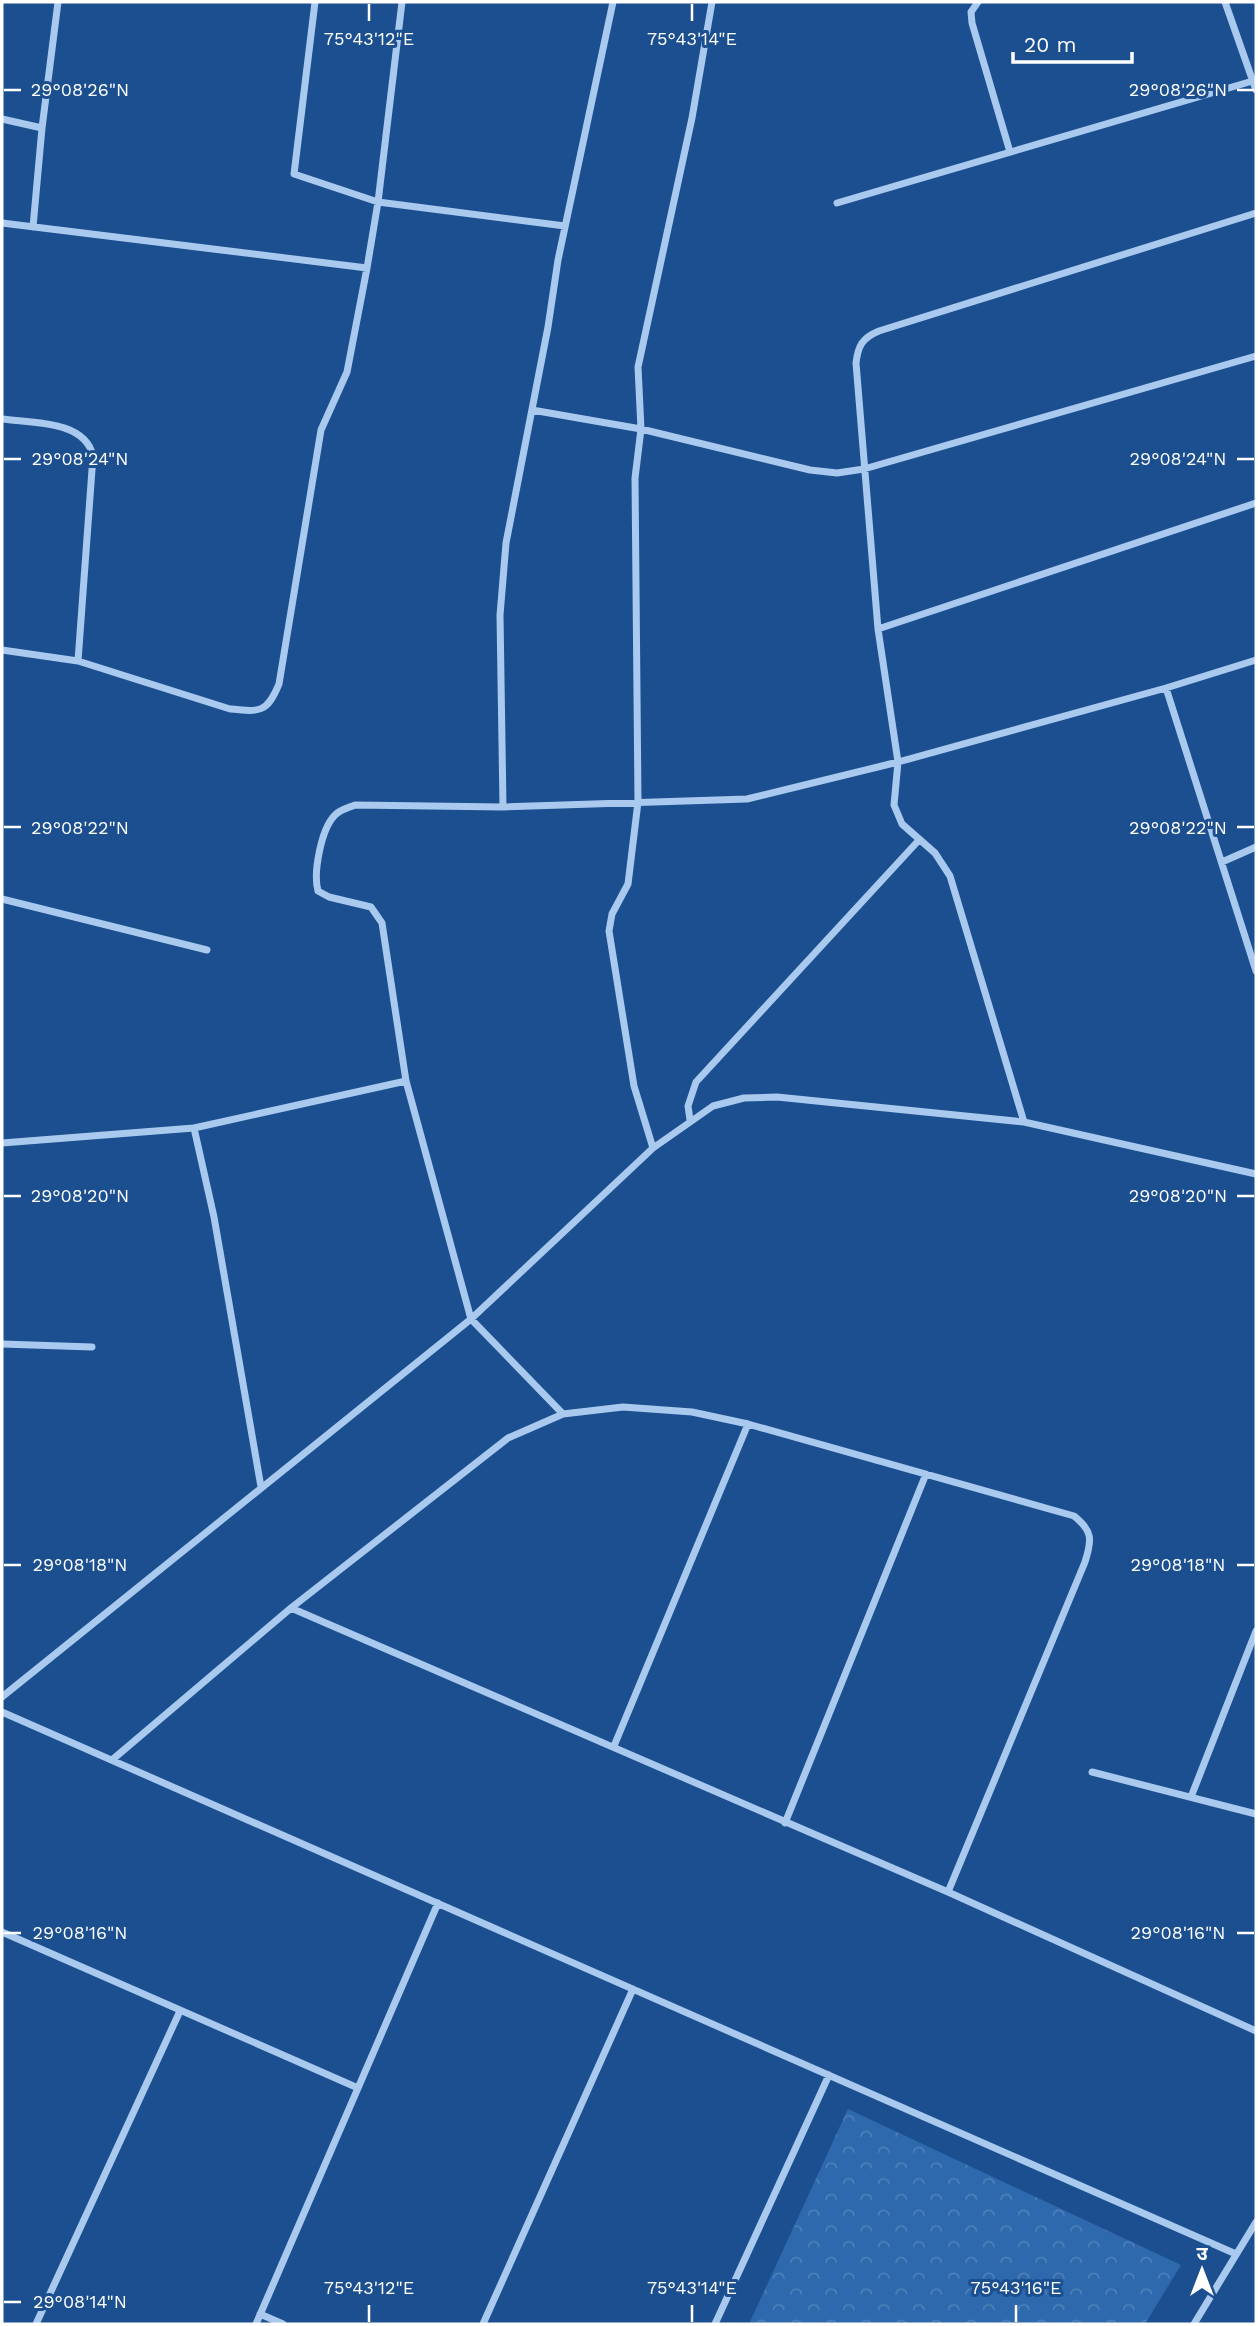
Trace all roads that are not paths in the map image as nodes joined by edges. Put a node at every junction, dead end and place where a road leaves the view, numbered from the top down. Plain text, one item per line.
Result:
1 (58, 2) edge
2 (315, 2) edge
3 (402, 2) edge
4 (613, 2) edge
5 (712, 2) edge
6 (978, 2) edge
7 (1225, 2) edge
8 (1255, 80) edge
9 (1256, 90) edge
10 (2, 119) edge
11 (41, 128) junction
12 (1010, 152) junction
13 (378, 202) junction
14 (837, 203) dead end
15 (1256, 213) edge
16 (2, 223) edge
17 (565, 226) junction
18 (33, 227) junction
19 (367, 268) junction
20 (1256, 356) edge
21 (532, 410) junction
22 (2, 419) edge
23 (642, 429) junction
24 (864, 470) junction
25 (1256, 503) edge
26 (878, 629) junction
27 (2, 650) edge
28 (1256, 660) edge
29 (78, 661) junction
30 (1166, 688) junction
31 (898, 762) junction
32 (638, 802) junction
33 (503, 807) junction
34 (919, 840) junction
35 (1256, 847) edge
36 (1222, 862) junction
37 (2, 899) edge
38 (207, 950) dead end
39 (1256, 971) edge
40 (406, 1080) junction
41 (690, 1120) junction
42 (1024, 1122) junction
43 (194, 1128) junction
44 (2, 1143) edge
45 (653, 1147) junction
46 (1256, 1174) edge
47 (471, 1319) junction
48 (2, 1344) edge
49 (92, 1347) dead end
50 (564, 1414) junction
51 (748, 1424) junction
52 (926, 1474) junction
53 (261, 1487) junction
54 (291, 1608) junction
55 (1256, 1631) edge
56 (2, 1698) edge
57 (2, 1712) edge
58 (614, 1746) junction
59 (112, 1760) junction
60 (1092, 1772) dead end
61 (1191, 1797) junction
62 (1256, 1814) edge
63 (785, 1823) junction
64 (948, 1892) junction
65 (438, 1903) junction
66 (2, 1932) edge
67 (633, 1989) junction
68 (180, 2011) junction
69 (1256, 2031) edge
70 (829, 2075) junction
71 (358, 2088) junction
72 (1256, 2222) edge
73 (1236, 2254) junction
74 (260, 2314) junction
75 (36, 2324) edge
76 (256, 2324) edge
77 (283, 2324) edge
78 (483, 2324) edge
79 (715, 2324) edge
80 (1194, 2324) edge

1 - 11 street
2 - 13 street
3 - 13 street
4 - 17 street
5 - 23 street
6 - 12 street
7 - 8 street
8 - 9 street
8 - 12 street
10 - 11 street
11 - 18 street
12 - 14 street
13 - 17 street
13 - 19 street
15 - 24 street
16 - 18 street
17 - 21 street
18 - 19 street
19 - 29 street
20 - 24 street
21 - 23 street
21 - 33 street
22 - 29 street
23 - 24 street
23 - 32 street
24 - 26 street
25 - 26 street
26 - 31 street
27 - 29 street
28 - 30 street
30 - 31 street
30 - 36 street
31 - 32 street
31 - 34 street
32 - 33 street
32 - 45 street
33 - 40 street
34 - 41 street
34 - 42 street
35 - 36 street
36 - 39 street
37 - 38 street
40 - 43 street
40 - 47 street
41 - 42 street
41 - 45 street
42 - 46 street
43 - 44 street
43 - 53 street
45 - 47 street
47 - 50 street
47 - 53 street
48 - 49 street
50 - 51 street
50 - 54 street
51 - 52 street
51 - 58 street
52 - 63 street
52 - 64 street
53 - 56 street
54 - 58 street
54 - 59 street
55 - 61 street
57 - 59 street
58 - 63 street
59 - 65 street
60 - 61 street
61 - 62 street
63 - 64 street
64 - 69 street
65 - 67 street
65 - 71 street
66 - 68 street
67 - 70 street
67 - 78 street
68 - 71 street
68 - 75 street
70 - 73 street
70 - 79 street
71 - 74 street
72 - 73 street
73 - 80 street
74 - 76 street
74 - 77 street

